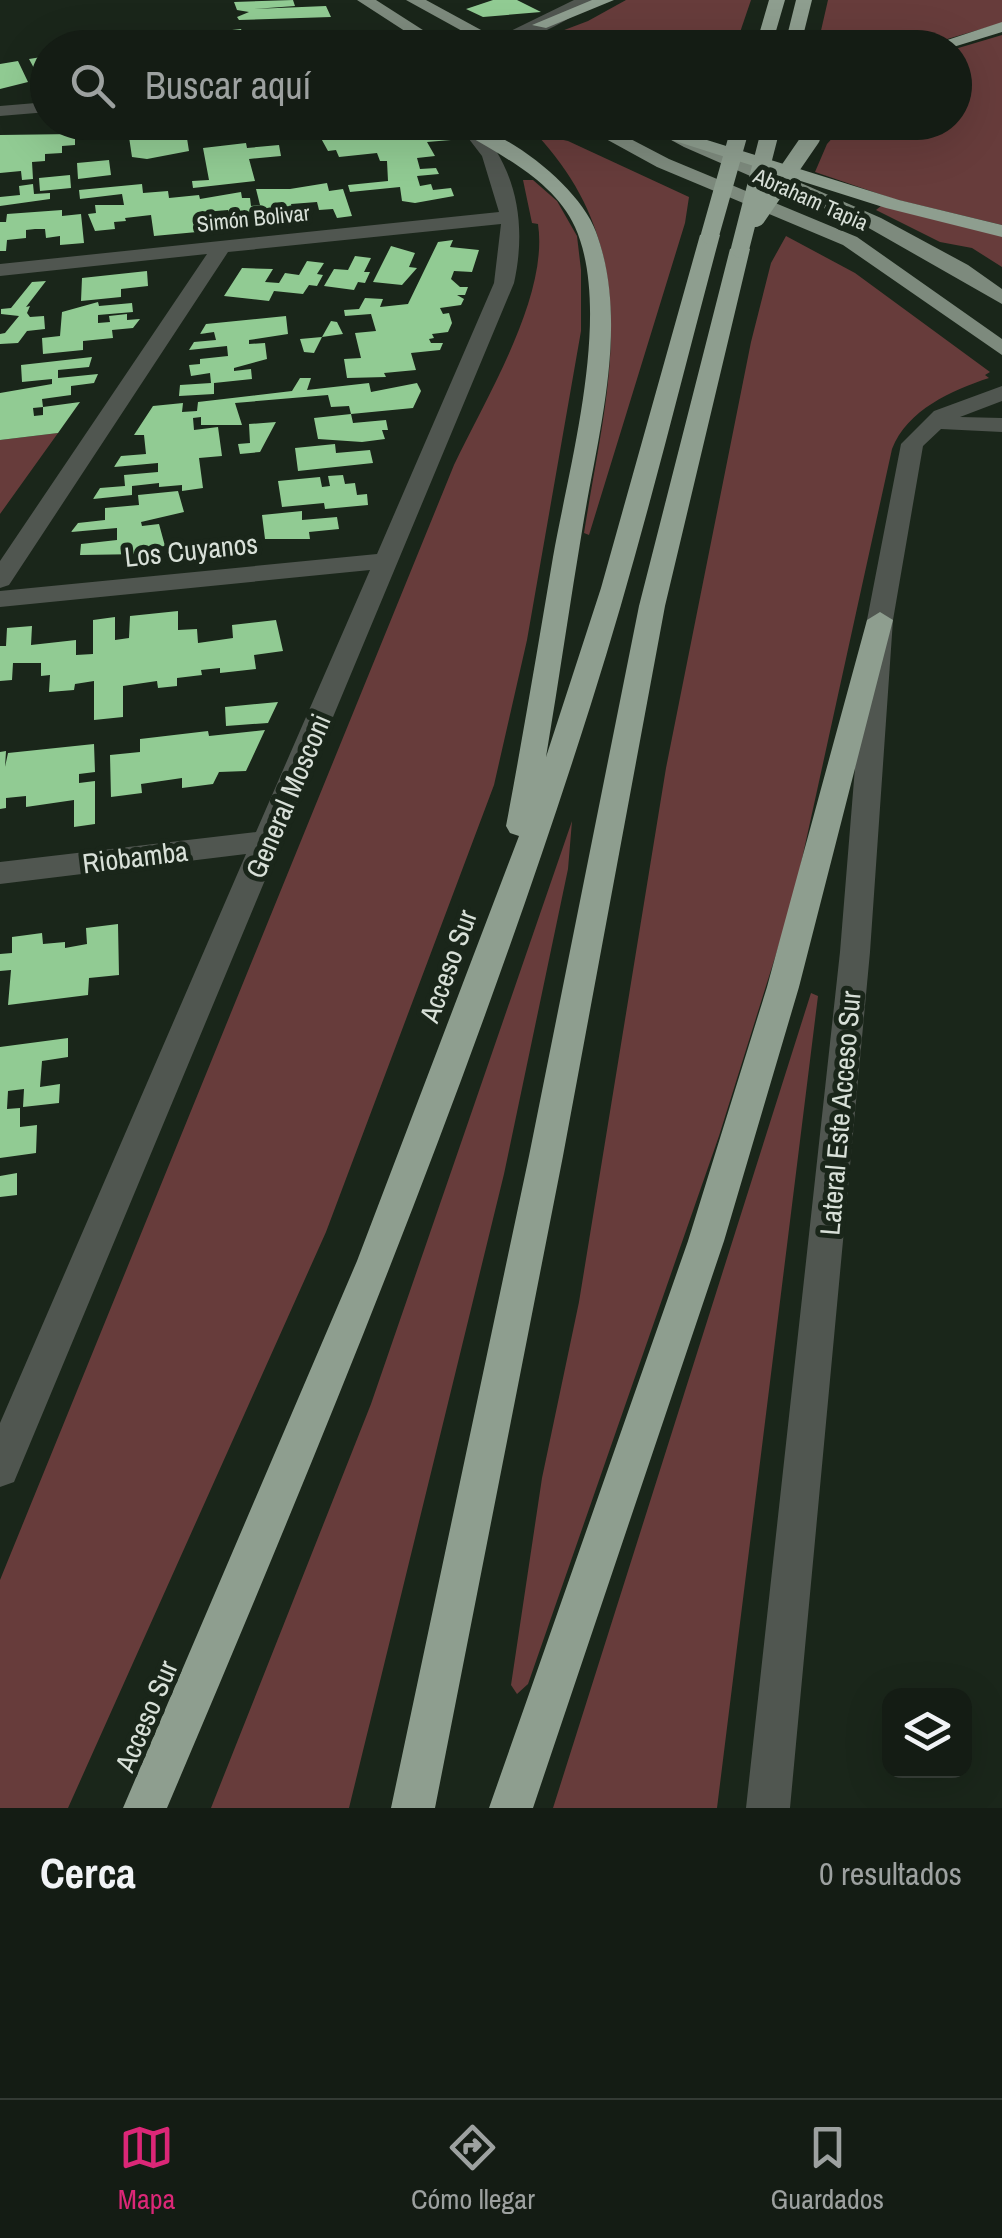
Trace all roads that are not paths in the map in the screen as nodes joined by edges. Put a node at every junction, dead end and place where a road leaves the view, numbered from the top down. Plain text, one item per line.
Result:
1 (365, 0) edge
2 (414, 0) edge
3 (586, 0) edge
4 (606, 0) edge
5 (777, 0) edge
6 (804, 0) edge
7 (540, 25) junction
8 (1002, 27) edge
9 (414, 30) edge
10 (467, 30) edge
11 (530, 30) edge
12 (768, 30) edge
13 (796, 30) edge
14 (972, 36) edge
15 (30, 108) edge
16 (0, 111) edge
17 (477, 140) edge
18 (489, 140) edge
19 (619, 140) edge
20 (684, 140) edge
21 (694, 140) edge
22 (737, 140) edge
23 (768, 140) edge
24 (810, 140) edge
25 (512, 217) junction
26 (1002, 230) edge
27 (743, 241) junction
28 (850, 242) junction
29 (222, 247) junction
30 (0, 270) edge
31 (1002, 298) edge
32 (1002, 322) edge
33 (1002, 350) edge
34 (1002, 393) edge
35 (929, 424) junction
36 (1002, 425) edge
37 (389, 560) junction
38 (0, 580) edge
39 (0, 599) edge
40 (880, 620) junction
41 (269, 841) junction
42 (0, 872) edge
43 (503, 918) junction
44 (0, 1468) edge
45 (144, 1808) edge
46 (413, 1808) edge
47 (511, 1808) edge
48 (768, 1808) edge

1 - 9 main road
2 - 10 main road
3 - 7 street
4 - 7 highway
5 - 12 highway
6 - 13 highway
7 - 11 street
8 - 14 highway
15 - 16 street
17 - 25 street, General Mosconi
18 - 43 highway
19 - 28 main road, Abraham Tapia
20 - 31 main road, Abraham Tapia
21 - 26 highway
22 - 43 highway, Acceso Sur, bridge
23 - 27 highway, bridge
24 - 27 highway, bridge
25 - 29 street, Simón Bolivar
25 - 37 street, General Mosconi
27 - 46 highway
28 - 32 main road
28 - 33 main road, Abraham Tapia
29 - 30 street, Simón Bolivar
29 - 38 street
34 - 35 street
35 - 36 street
35 - 40 street, Lateral Este Acceso Sur
37 - 39 street, Los Cuyanos
37 - 41 street, General Mosconi
40 - 47 highway
40 - 48 street, Lateral Este Acceso Sur
41 - 42 street, Riobamba
41 - 44 street, General Mosconi
43 - 45 highway, Acceso Sur

